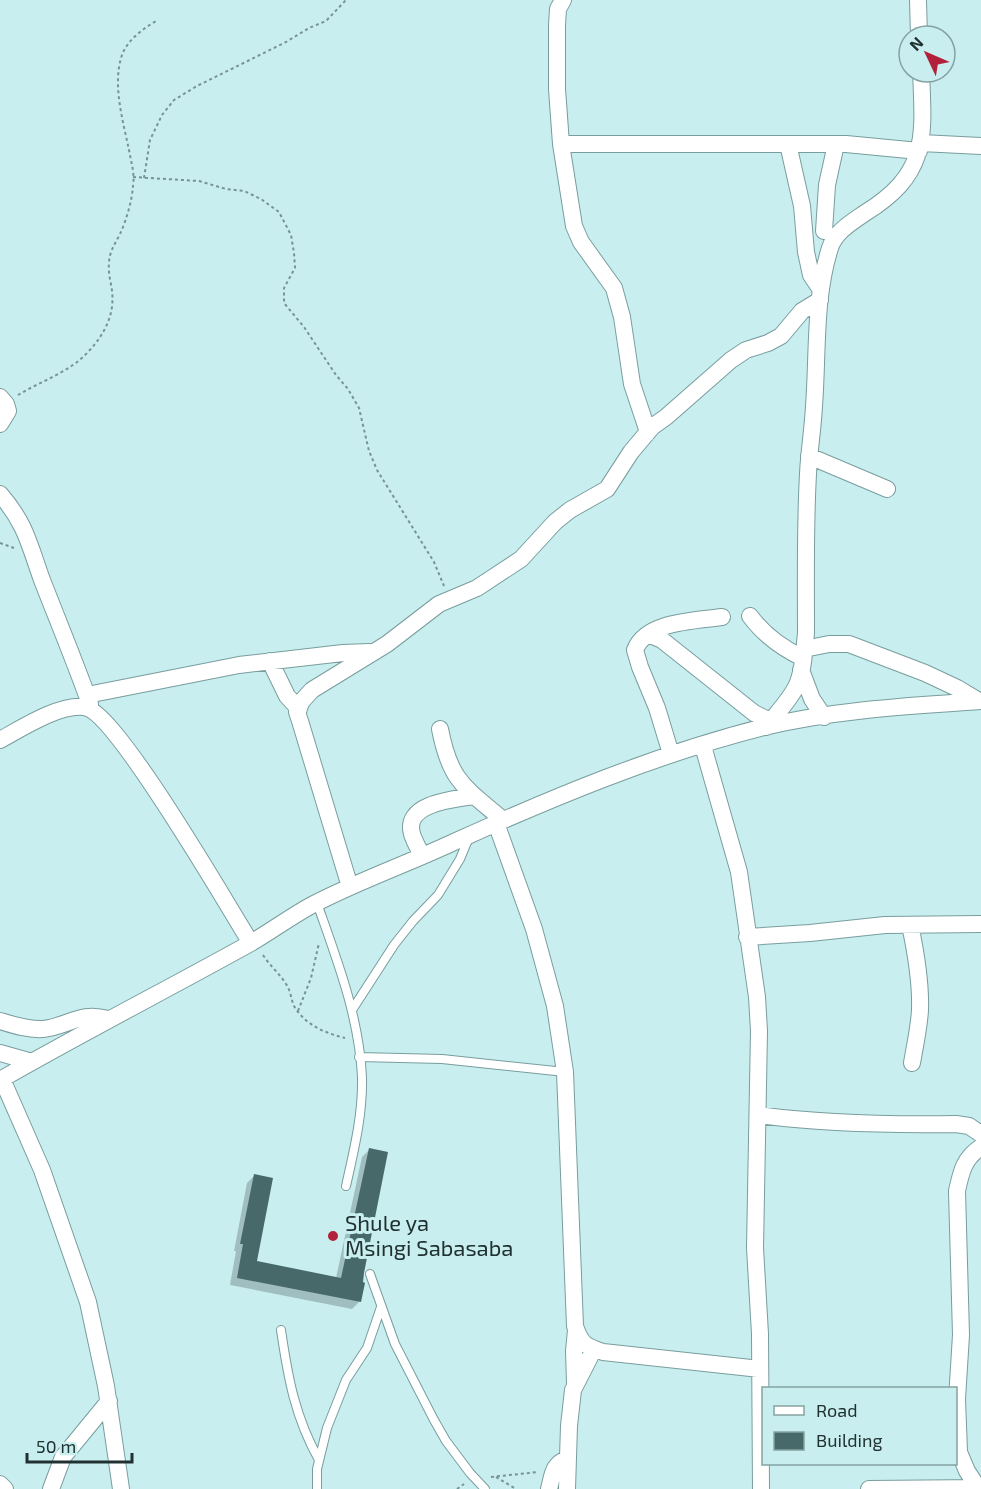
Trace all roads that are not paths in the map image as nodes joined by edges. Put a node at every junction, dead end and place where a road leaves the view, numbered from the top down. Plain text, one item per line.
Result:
1 (563, 0) edge
2 (918, 0) edge
3 (919, 24) edge
4 (922, 84) edge
5 (561, 144) junction
6 (788, 144) junction
7 (836, 144) junction
8 (981, 146) edge
9 (920, 147) junction
10 (842, 230) junction
11 (805, 231) junction
12 (824, 231) junction
13 (821, 295) junction
14 (3, 400) edge
15 (0, 424) edge
16 (648, 432) junction
17 (809, 456) junction
18 (887, 489) dead end
19 (0, 492) edge
20 (750, 616) dead end
21 (722, 617) dead end
22 (648, 634) junction
23 (372, 652) junction
24 (803, 659) junction
25 (270, 661) junction
26 (87, 695) junction
27 (980, 701) edge
28 (298, 709) junction
29 (92, 711) junction
30 (824, 717) junction
31 (768, 724) junction
32 (440, 729) dead end
33 (0, 740) edge
34 (703, 746) junction
35 (671, 754) junction
36 (474, 796) junction
37 (500, 821) junction
38 (470, 835) junction
39 (422, 856) junction
40 (350, 887) junction
41 (317, 903) junction
42 (981, 924) edge
43 (910, 925) junction
44 (747, 937) junction
45 (255, 940) junction
46 (352, 1010) junction
47 (108, 1019) junction
48 (0, 1021) edge
49 (0, 1053) edge
50 (359, 1057) junction
51 (32, 1062) junction
52 (912, 1063) dead end
53 (565, 1072) junction
54 (3, 1075) edge
55 (758, 1114) junction
56 (981, 1134) edge
57 (981, 1148) edge
58 (346, 1186) dead end
59 (370, 1274) dead end
60 (381, 1307) junction
61 (281, 1330) dead end
62 (576, 1330) junction
63 (594, 1349) junction
64 (759, 1369) junction
65 (575, 1386) junction
66 (109, 1401) junction
67 (319, 1460) junction
68 (562, 1462) junction
69 (0, 1484) edge
70 (979, 1488) edge
71 (5, 1489) edge
72 (51, 1489) edge
73 (121, 1489) edge
74 (317, 1489) edge
75 (485, 1489) edge
76 (549, 1489) edge
77 (567, 1489) edge
78 (761, 1489) edge
79 (868, 1489) edge

1 - 5 street
2 - 3 street
4 - 9 street
5 - 6 street
5 - 16 street
6 - 7 street
6 - 11 street
7 - 9 street
7 - 12 street
8 - 9 street
9 - 10 street
10 - 12 street
10 - 13 street
11 - 12 street
11 - 13 street
13 - 16 street
13 - 17 street
14 - 15 street
16 - 23 street
17 - 18 street
17 - 24 street
19 - 26 street
20 - 24 street
21 - 22 street
22 - 31 street
22 - 35 street
23 - 25 street
23 - 28 street
24 - 27 street
24 - 30 street
24 - 31 street
25 - 26 street
25 - 28 street
26 - 29 street
27 - 30 street
28 - 40 street
29 - 33 street
29 - 45 street
30 - 31 street
31 - 34 street
32 - 36 street
34 - 35 street
34 - 44 street
35 - 37 street
36 - 37 street
36 - 39 street
37 - 38 street
37 - 53 street
38 - 39 street
38 - 46 lane
39 - 40 street
40 - 41 street
41 - 45 street
41 - 46 lane
42 - 43 street
43 - 44 street
43 - 52 street
44 - 55 street
45 - 47 street
46 - 50 lane
47 - 48 street
47 - 51 street
49 - 51 street
50 - 53 lane
50 - 58 lane
51 - 54 street
53 - 62 street
54 - 66 street
55 - 56 street
55 - 64 street
57 - 70 street
59 - 60 lane
60 - 67 lane
60 - 75 lane
61 - 67 lane
62 - 63 street
62 - 65 street
63 - 64 street
63 - 65 street
64 - 78 street
65 - 68 street
66 - 72 street
66 - 73 street
67 - 74 lane
68 - 76 street
68 - 77 street
69 - 71 street
70 - 79 street

